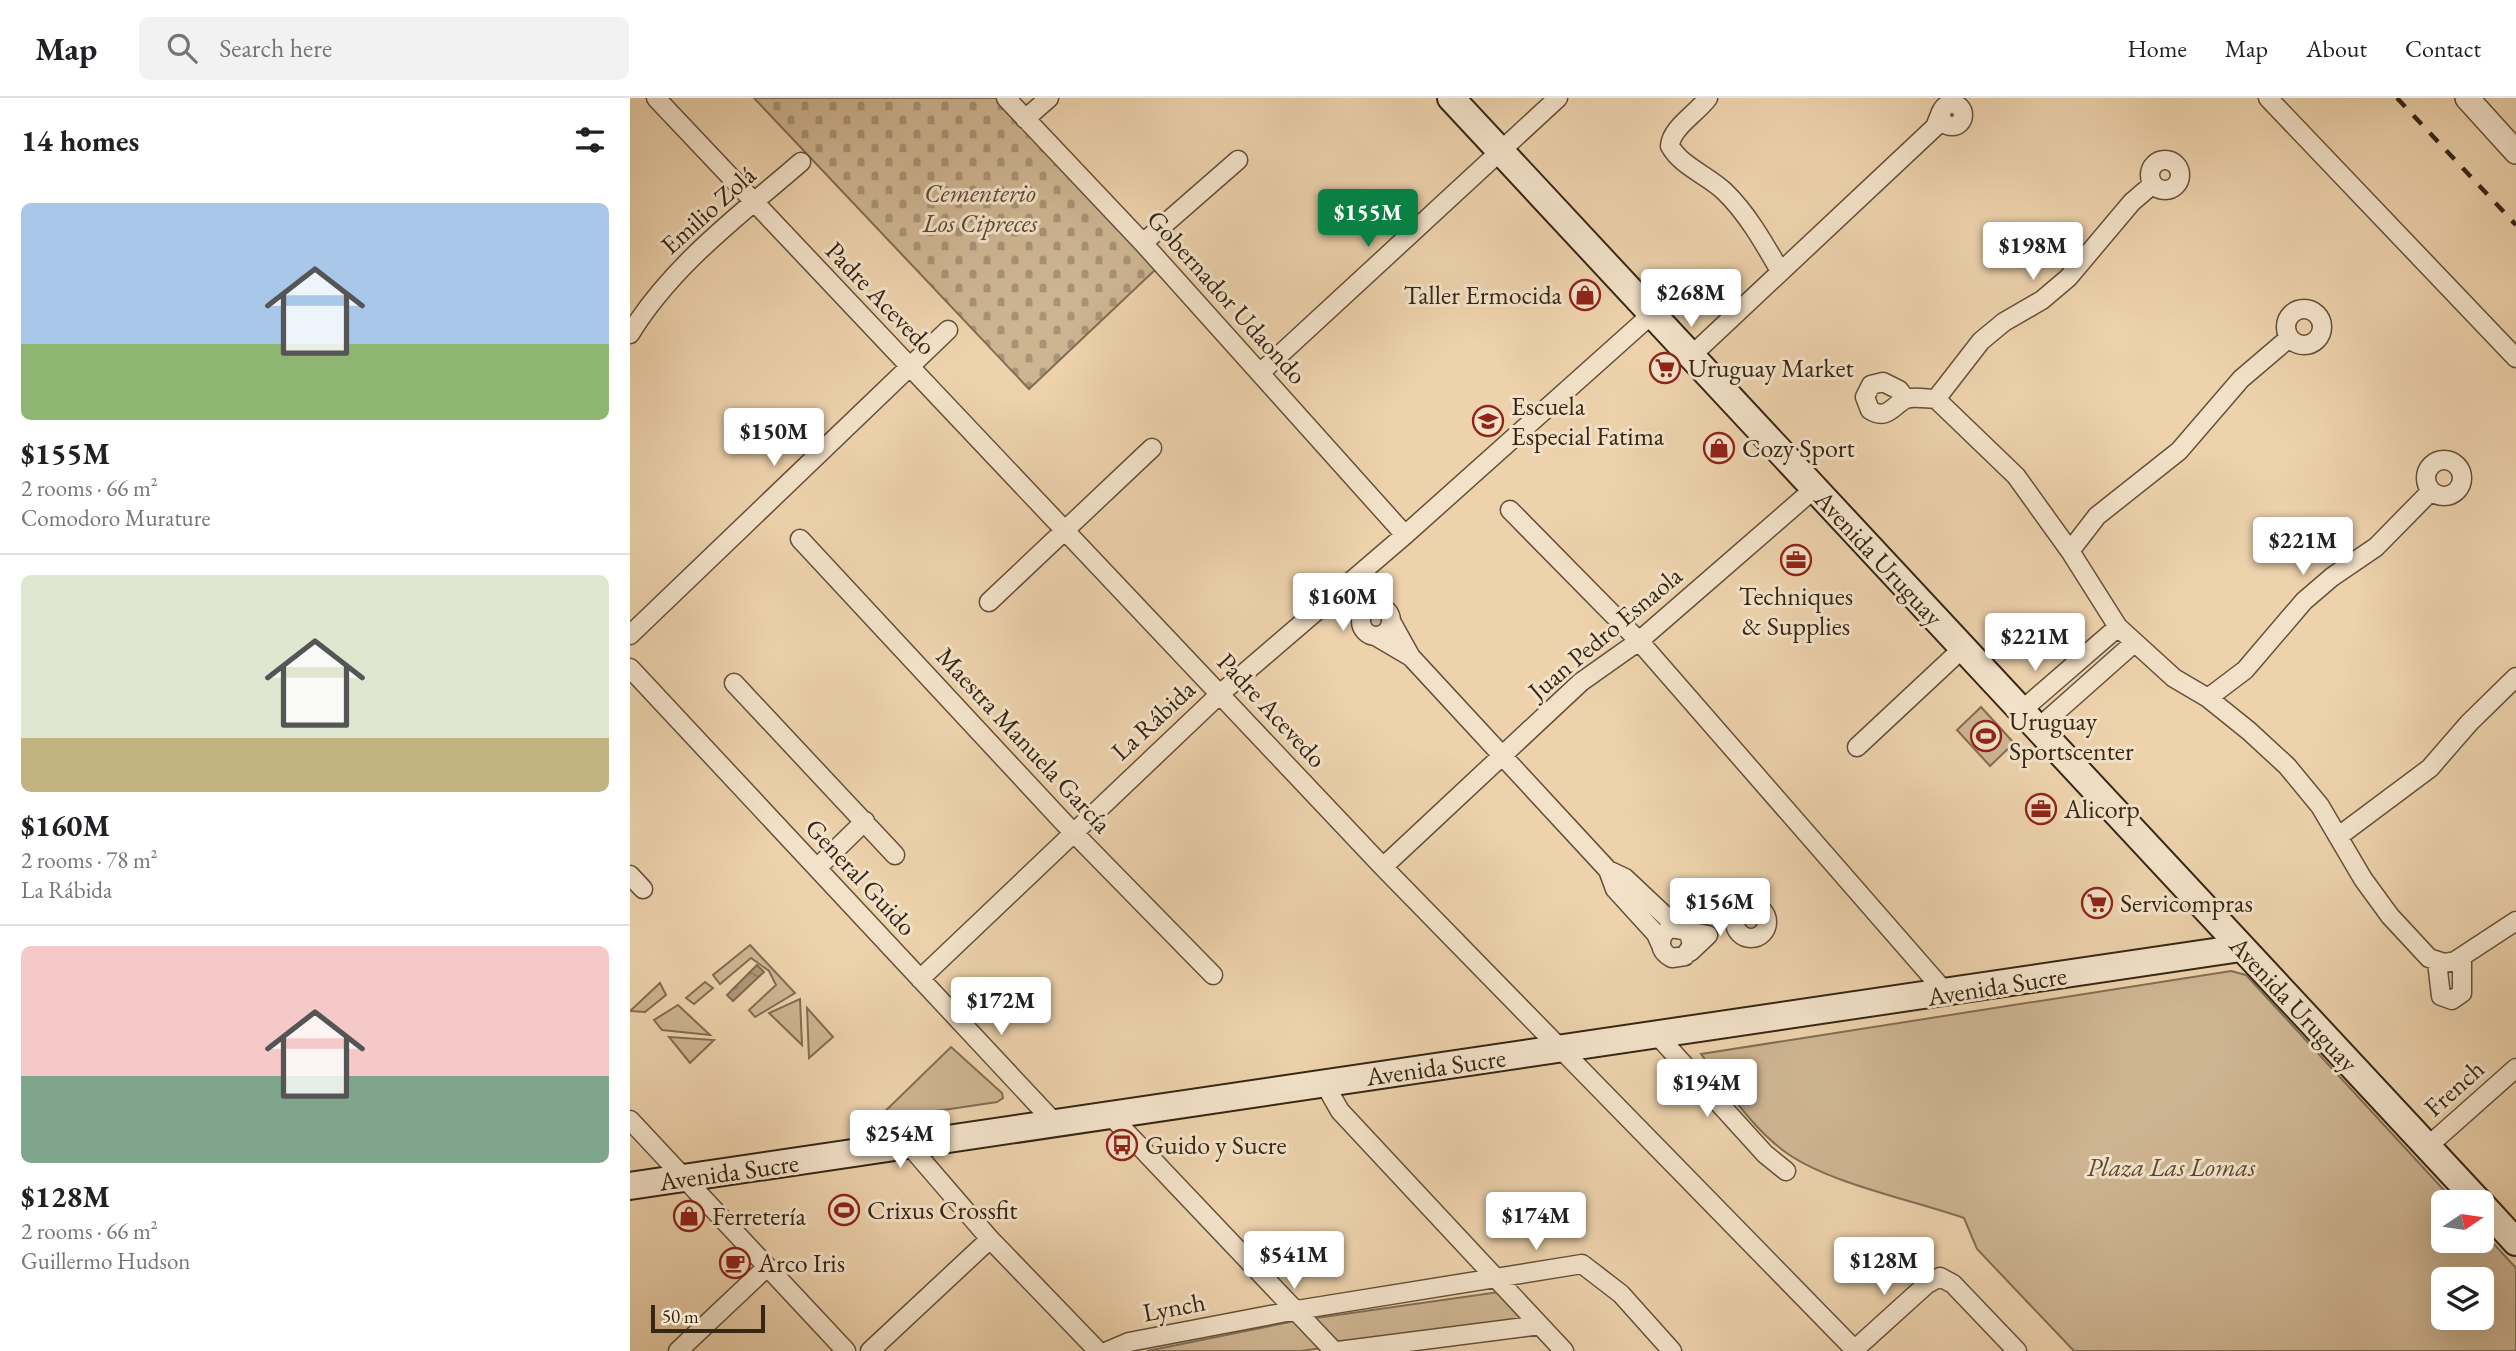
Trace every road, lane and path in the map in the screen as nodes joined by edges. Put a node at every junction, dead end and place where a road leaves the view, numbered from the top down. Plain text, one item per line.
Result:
1 (656, 98) edge
2 (1006, 98) edge
3 (1049, 98) edge
4 (1451, 98) edge
5 (1558, 98) edge
6 (1708, 98) edge
7 (2268, 98) edge
8 (2467, 98) edge
9 (1026, 119) junction
10 (1941, 122) dead end
11 (2516, 152) edge
12 (1502, 153) junction
13 (1238, 160) dead end
14 (801, 162) dead end
15 (2153, 184) dead end
16 (754, 203) junction
17 (1143, 243) junction
18 (1780, 271) junction
19 (1652, 314) junction
20 (948, 330) dead end
21 (630, 334) edge
22 (2290, 338) dead end
23 (1691, 356) junction
24 (2516, 358) edge
25 (909, 366) junction
26 (1260, 373) junction
27 (1906, 399) dead end
28 (1936, 399) junction
29 (1152, 448) dead end
30 (1814, 489) junction
31 (2431, 491) dead end
32 (1510, 510) dead end
33 (1065, 529) junction
34 (1405, 535) junction
35 (800, 539) dead end
36 (2070, 551) junction
37 (989, 602) dead end
38 (1391, 621) junction
39 (2118, 626) junction
40 (630, 635) edge
41 (1377, 637) junction
42 (1639, 641) junction
43 (2134, 643) junction
44 (1963, 649) junction
45 (1410, 657) junction
46 (630, 668) edge
47 (2516, 677) edge
48 (734, 683) dead end
49 (1220, 692) junction
50 (2208, 698) junction
51 (2029, 720) junction
52 (1857, 747) dead end
53 (1502, 755) junction
54 (865, 821) junction
55 (1073, 831) junction
56 (2339, 836) junction
57 (895, 855) dead end
58 (1383, 867) junction
59 (817, 868) junction
60 (1608, 870) junction
61 (630, 876) edge
62 (643, 889) dead end
63 (2516, 921) edge
64 (1683, 930) junction
65 (1660, 943) junction
66 (2241, 948) junction
67 (1690, 952) junction
68 (2462, 957) junction
69 (2437, 962) junction
70 (1213, 975) dead end
71 (920, 979) junction
72 (1946, 993) junction
73 (1658, 1036) junction
74 (1561, 1049) junction
75 (2516, 1068) edge
76 (1324, 1083) junction
77 (1109, 1114) junction
78 (630, 1120) edge
79 (1054, 1122) junction
80 (909, 1145) junction
81 (2427, 1147) junction
82 (1786, 1171) dead end
83 (684, 1177) junction
84 (630, 1186) edge
85 (2467, 1190) edge
86 (2494, 1219) edge
87 (990, 1239) junction
88 (2516, 1242) edge
89 (767, 1267) junction
90 (1497, 1278) junction
91 (1297, 1310) junction
92 (1540, 1325) junction
93 (678, 1351) edge
94 (846, 1351) edge
95 (870, 1351) edge
96 (1098, 1351) edge
97 (1108, 1351) edge
98 (1336, 1351) edge
99 (1564, 1351) edge
100 (1672, 1351) edge
101 (1855, 1351) edge
102 (2017, 1351) edge

1 - 16 street, Padre Acevedo
2 - 9 street, Gobernador Udaondo
3 - 9 street
4 - 12 main road, Avenida Uruguay
5 - 12 street
6 - 18 street
7 - 24 street
8 - 11 street
9 - 17 street, Gobernador Udaondo
10 - 18 street
12 - 19 main road, Avenida Uruguay
12 - 26 street
13 - 17 street
14 - 16 street, Emilio Zolá
15 - 28 street
16 - 21 street, Emilio Zolá
16 - 25 street, Padre Acevedo
17 - 26 street, Gobernador Udaondo
18 - 23 street
19 - 23 main road, Avenida Uruguay
19 - 34 street, La Rábida
20 - 25 street
22 - 36 street
23 - 30 main road, Avenida Uruguay
25 - 33 street, Padre Acevedo
25 - 40 street
26 - 34 street, Gobernador Udaondo
27 - 28 street
28 - 36 street
29 - 33 street
30 - 42 street, Juan Pedro Esnaola
30 - 44 main road, Avenida Uruguay
31 - 50 street
32 - 42 street
33 - 37 street
33 - 49 street, Padre Acevedo
34 - 49 street, La Rábida
35 - 55 street, Maestra Manuela García
36 - 39 street
38 - 41 street
38 - 41 street
38 - 45 street
39 - 43 street
39 - 51 street
41 - 45 street
42 - 53 street, Juan Pedro Esnaola
42 - 72 street
43 - 50 street
43 - 51 street
44 - 51 main road, Avenida Uruguay
44 - 52 street
45 - 53 street
46 - 59 street, General Guido
47 - 56 street
48 - 54 street
49 - 55 street, La Rábida
49 - 58 street, Padre Acevedo
50 - 56 street
51 - 66 main road, Avenida Uruguay
53 - 58 street, Juan Pedro Esnaola
53 - 60 street
54 - 57 street
54 - 59 street
55 - 70 street, Maestra Manuela García
55 - 71 street, La Rábida
56 - 69 street
58 - 74 street, Padre Acevedo
59 - 71 street, General Guido
60 - 64 street
60 - 65 street
61 - 62 street
63 - 68 street
64 - 65 street
64 - 67 street
64 - 67 street
65 - 67 street
66 - 72 main road, Avenida Sucre
66 - 81 main road, Avenida Uruguay
68 - 69 street
68 - 69 street
71 - 79 street, General Guido
72 - 73 main road, Avenida Sucre
73 - 74 main road, Avenida Sucre
73 - 82 street
74 - 76 main road, Avenida Sucre
74 - 101 street, Padre Acevedo
75 - 81 street, French
76 - 77 main road, Avenida Sucre
76 - 90 street
77 - 79 main road, Avenida Sucre
77 - 91 street
78 - 83 street
79 - 80 main road, Avenida Sucre
80 - 83 main road, Avenida Sucre
80 - 87 street
81 - 85 main road, Avenida Uruguay
83 - 84 main road, Avenida Sucre
83 - 89 street
86 - 88 main road, Avenida Uruguay
87 - 95 street
87 - 96 street
89 - 93 street
89 - 94 street
90 - 91 street, Lynch
90 - 92 street
90 - 100 street, Lynch
91 - 97 street, Lynch
91 - 98 street
92 - 98 street
92 - 99 street
101 - 102 street

